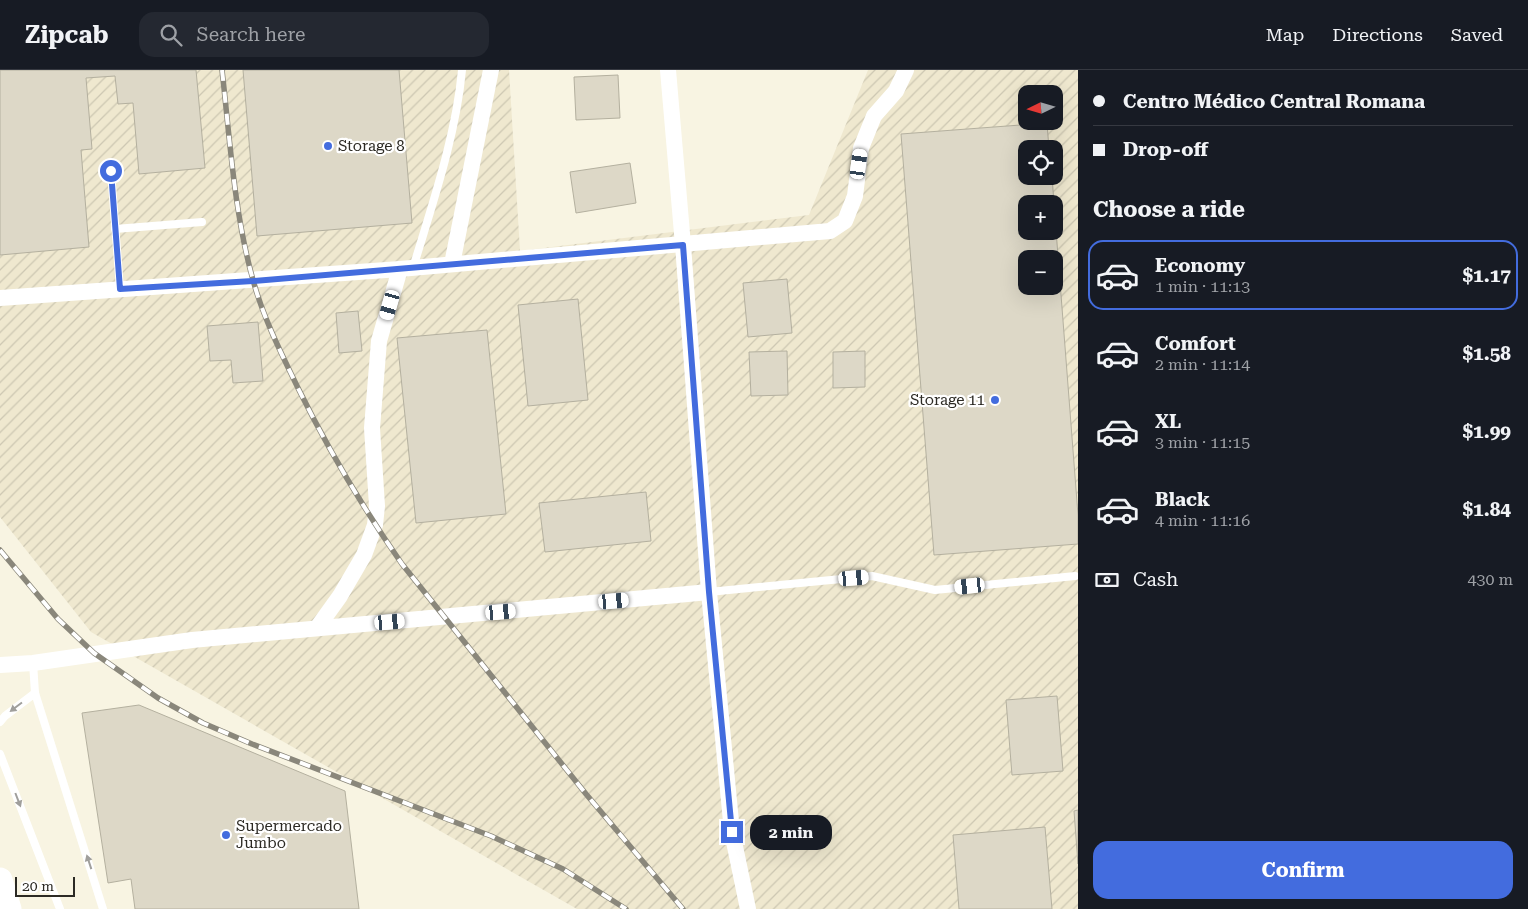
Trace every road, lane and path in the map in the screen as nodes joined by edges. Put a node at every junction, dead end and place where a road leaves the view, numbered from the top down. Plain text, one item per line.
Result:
1 (462, 70) edge
2 (491, 70) edge
3 (668, 70) edge
4 (906, 70) edge
5 (111, 171) dead end
6 (202, 222) dead end
7 (115, 229) junction
8 (683, 245) junction
9 (452, 264) junction
10 (406, 269) junction
11 (120, 289) junction
12 (0, 298) edge
13 (1074, 576) dead end
14 (709, 592) junction
15 (317, 628) junction
16 (33, 663) junction
17 (0, 665) edge
18 (35, 693) junction
19 (0, 722) edge
20 (0, 754) edge
21 (0, 880) edge
22 (6, 902) edge
23 (60, 909) edge
24 (103, 909) edge
25 (748, 909) edge

1 - 10 lane
2 - 9 street
3 - 8 street
4 - 8 street
5 - 7 lane
6 - 7 lane
7 - 11 lane
8 - 9 street
8 - 14 street
9 - 10 street
10 - 11 street
10 - 15 street
11 - 12 street
13 - 14 lane
14 - 15 street
14 - 25 street
15 - 16 street
16 - 17 street
16 - 18 lane
18 -> 19 lane
24 -> 18 lane
20 -> 23 lane
21 - 22 main road

